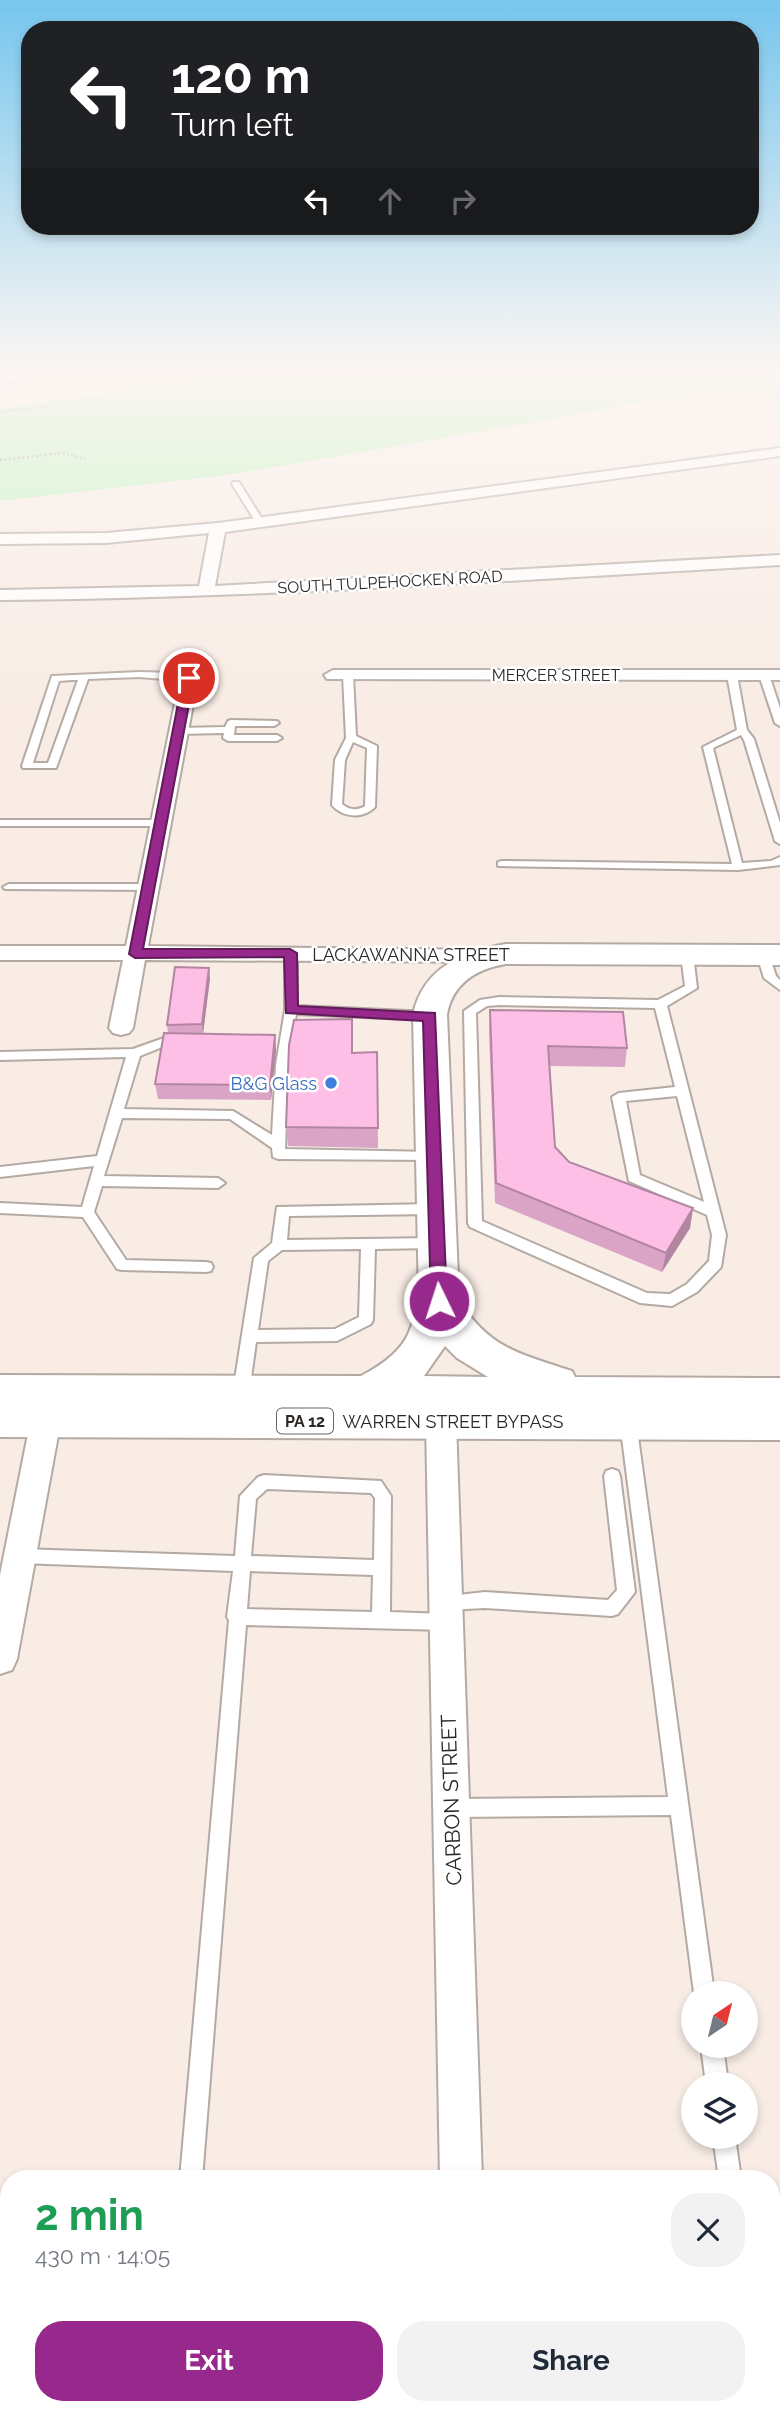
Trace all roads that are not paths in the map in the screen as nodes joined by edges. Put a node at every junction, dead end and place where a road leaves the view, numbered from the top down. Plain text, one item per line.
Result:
1 (236, 484) dead end
2 (537, 485) edge
3 (260, 522) junction
4 (218, 528) junction
5 (0, 539) edge
6 (780, 560) edge
7 (206, 591) junction
8 (0, 595) edge
9 (340, 675) joint
10 (732, 675) junction
11 (772, 675) edge
12 (84, 677) junction
13 (189, 678) joint
14 (274, 723) dead end
15 (780, 723) edge
16 (230, 730) junction
17 (179, 731) junction
18 (742, 731) junction
19 (276, 738) dead end
20 (351, 738) junction
21 (0, 823) edge
22 (161, 823) junction
23 (780, 841) edge
24 (780, 860) edge
25 (502, 864) dead end
26 (738, 867) junction
27 (9, 887) dead end
28 (149, 887) junction
29 (0, 953) edge
30 (290, 953) junction
31 (135, 954) junction
32 (687, 955) junction
33 (772, 955) edge
34 (488, 957) junction
35 (780, 986) edge
36 (660, 1004) junction
37 (291, 1010) junction
38 (430, 1016) junction
39 (121, 1028) dead end
40 (191, 1041) edge
41 (134, 1053) junction
42 (0, 1056) edge
43 (682, 1091) junction
44 (116, 1113) junction
45 (278, 1150) junction
46 (434, 1157) junction
47 (102, 1160) junction
48 (0, 1172) edge
49 (96, 1181) junction
50 (218, 1183) dead end
51 (0, 1208) edge
52 (87, 1212) junction
53 (713, 1212) junction
54 (435, 1226) junction
55 (368, 1244) junction
56 (279, 1245) junction
57 (206, 1267) dead end
58 (439, 1301) junction
59 (249, 1336) junction
60 (0, 1392) edge
61 (241, 1393) junction
62 (366, 1394) junction
63 (596, 1394) junction
64 (780, 1395) edge
65 (0, 1419) edge
66 (46, 1419) junction
67 (440, 1421) junction
68 (628, 1422) junction
69 (733, 1422) junction
70 (780, 1422) edge
71 (780, 1437) edge
72 (612, 1476) dead end
73 (20, 1556) junction
74 (241, 1565) junction
75 (382, 1568) junction
76 (446, 1612) junction
77 (236, 1617) junction
78 (381, 1620) junction
79 (0, 1659) edge
80 (678, 1806) junction
81 (451, 1808) junction
82 (702, 1981) edge
83 (726, 2149) edge
84 (192, 2170) edge
85 (461, 2170) edge
86 (729, 2170) edge

1 - 3 lane
2 - 3 street
3 - 4 street
4 - 5 street
4 - 7 street
6 - 7 street, SOUTH TULPEHOCKEN ROAD
7 - 8 street, SOUTH TULPEHOCKEN ROAD
9 - 10 street, MERCER STREET
9 - 20 lane
10 - 11 street, MERCER STREET
10 - 18 lane
11 - 15 lane
12 - 12 lane
12 - 13 lane
13 - 17 street
14 - 16 lane
16 - 17 lane
16 - 19 lane
17 - 22 street
18 - 23 lane
18 - 26 lane
20 - 20 lane
21 - 22 lane
22 - 28 street
24 - 26 lane
25 - 26 lane
27 - 28 lane
28 - 31 street
29 - 31 street, LACKAWANNA STREET
30 - 31 street, LACKAWANNA STREET
30 - 34 street, LACKAWANNA STREET
30 - 37 lane
31 - 39 street
32 - 33 main road, LACKAWANNA STREET
32 - 34 main road, LACKAWANNA STREET
32 - 36 lane
33 - 35 lane
34 - 38 main road
36 - 43 lane
36 - 53 lane
37 - 38 lane
37 - 45 lane
38 - 46 main road
40 - 41 lane
41 - 42 lane
41 - 44 lane
43 - 53 lane
43 - 53 lane
44 - 45 lane
44 - 47 lane
45 - 46 lane
46 - 54 main road
47 - 48 lane
47 - 49 lane
49 - 50 lane
49 - 52 lane
51 - 52 lane
52 - 57 lane
54 - 55 lane
54 - 56 lane
54 - 58 main road
55 - 56 lane
55 - 59 lane
56 - 59 lane
58 - 62 main road
58 - 63 main road
59 - 61 lane
60 - 61 main road, WARREN STREET BYPASS / PA 12
61 - 62 main road, WARREN STREET BYPASS / PA 12
62 - 63 main road, WARREN STREET BYPASS / PA 12
63 - 64 main road, WARREN STREET BYPASS / PA 12
65 - 66 main road, WARREN STREET BYPASS / PA 12
66 - 67 main road, WARREN STREET BYPASS / PA 12
66 - 73 street
67 - 68 main road, WARREN STREET BYPASS / PA 12
67 - 76 street, CARBON STREET
68 - 69 main road, WARREN STREET BYPASS / PA 12
68 - 80 lane
69 - 70 main road, WARREN STREET BYPASS / PA 12
69 - 71 main road
72 - 76 lane
73 - 74 lane
73 - 79 street
74 - 75 lane
74 - 75 lane
74 - 77 lane
75 - 78 lane
76 - 78 lane
76 - 81 street, CARBON STREET
77 - 78 lane
77 - 84 lane
80 - 81 lane
80 - 82 lane
81 - 85 street, CARBON STREET
83 - 86 lane

